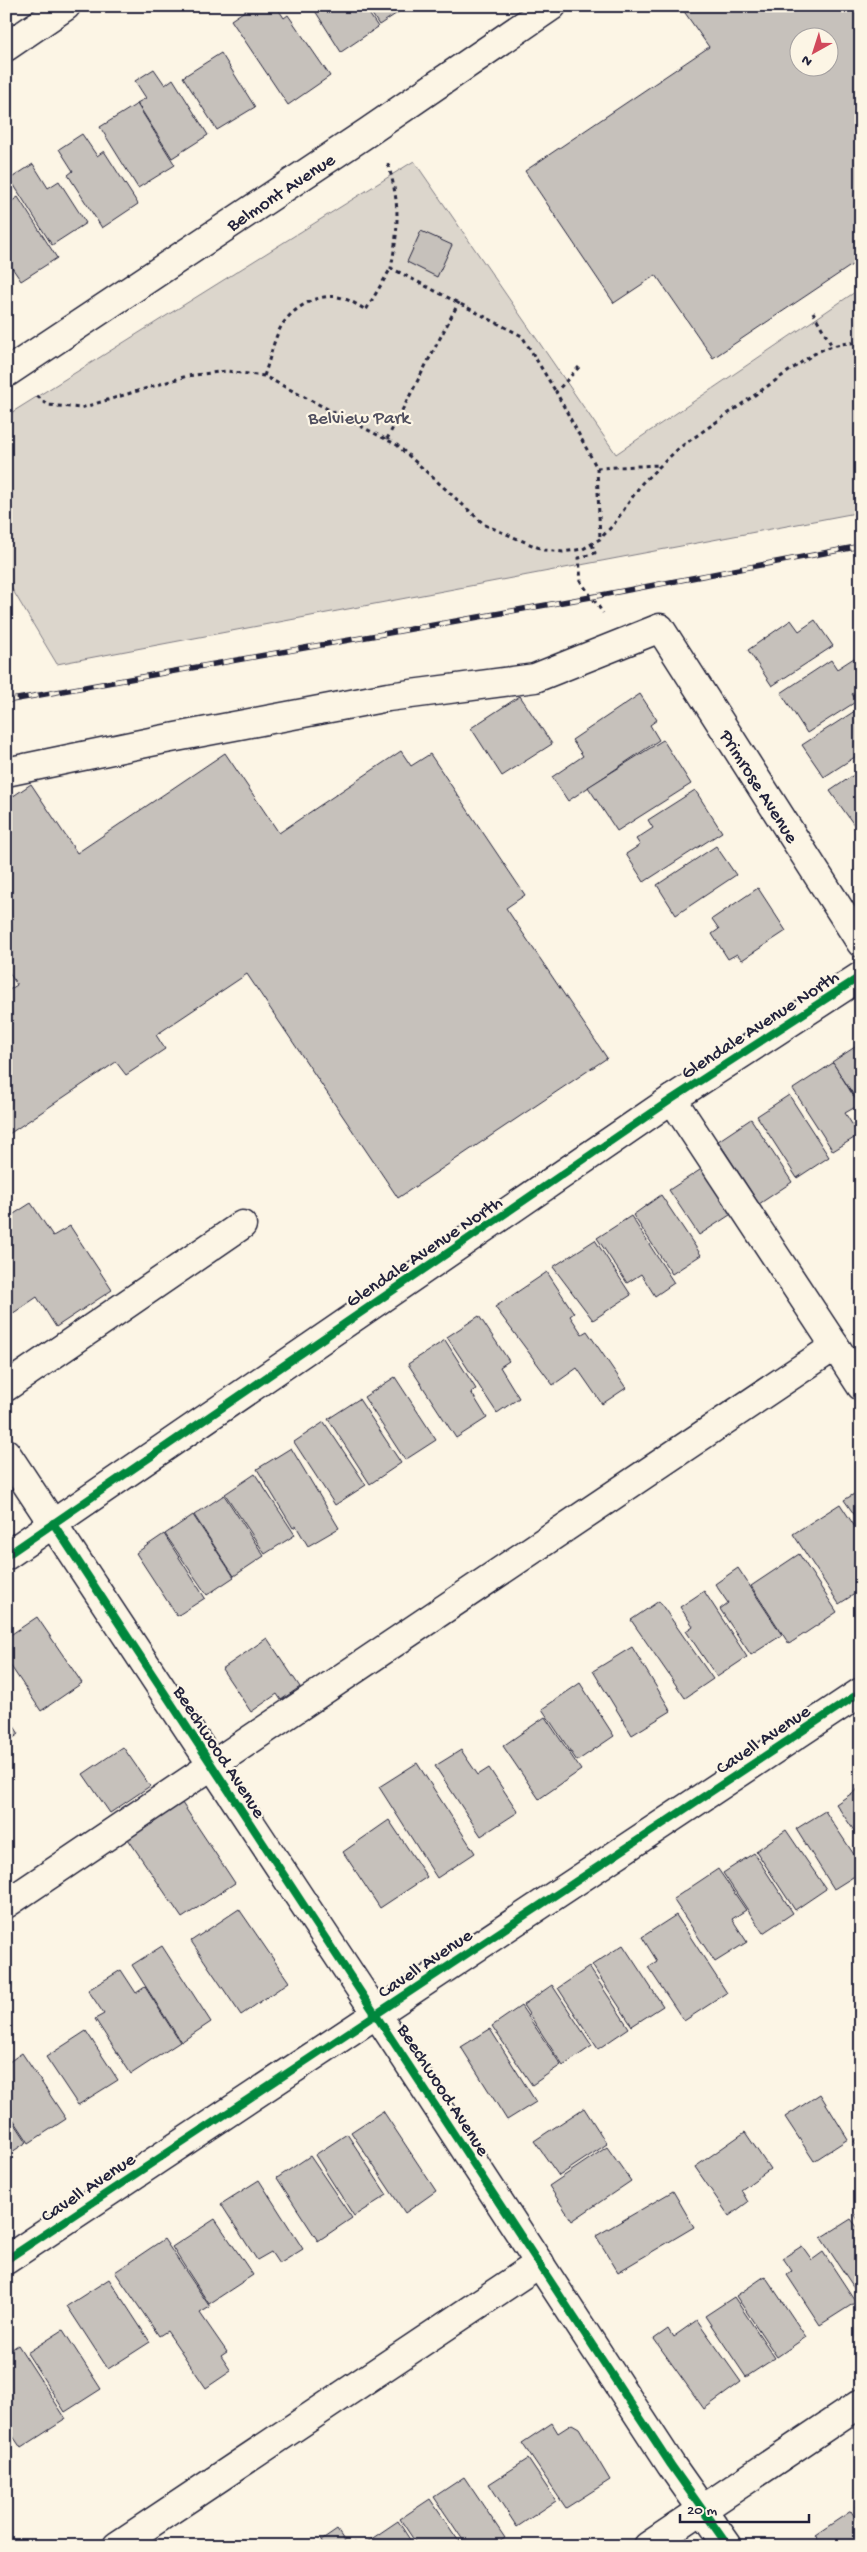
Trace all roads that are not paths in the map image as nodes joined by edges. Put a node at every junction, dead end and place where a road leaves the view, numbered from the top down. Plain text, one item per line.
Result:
1 (66, 6) edge
2 (552, 6) edge
3 (6, 47) edge
4 (7, 372) edge
5 (6, 772) edge
6 (861, 943) edge
7 (861, 976) edge
8 (672, 1100) junction
9 (242, 1225) dead end
10 (835, 1346) junction
11 (861, 1386) edge
12 (6, 1387) edge
13 (6, 1454) edge
14 (53, 1523) junction
15 (6, 1556) edge
16 (861, 1692) edge
17 (212, 1767) junction
18 (6, 1904) edge
19 (376, 2013) junction
20 (6, 2260) edge
21 (540, 2263) junction
22 (861, 2403) edge
23 (702, 2509) junction
24 (117, 2546) edge
25 (648, 2546) edge
26 (728, 2546) edge

1 - 3 street
2 - 4 street, Belmont Avenue
5 - 6 street, Primrose Avenue
7 - 8 street, Glendale Avenue North
8 - 10 street
8 - 14 street, Glendale Avenue North
9 - 12 street
10 - 11 street
10 - 17 street
13 - 14 street, Beechwood Avenue
14 - 15 street, Glendale Avenue North
14 - 17 street, Beechwood Avenue
16 - 19 street, Cavell Avenue
17 - 18 street
17 - 19 street, Beechwood Avenue
19 - 20 street, Cavell Avenue
19 - 21 street, Beechwood Avenue
21 - 23 street, Beechwood Avenue
21 - 24 street
22 - 23 street
23 - 25 street
23 - 26 street, Beechwood Avenue

